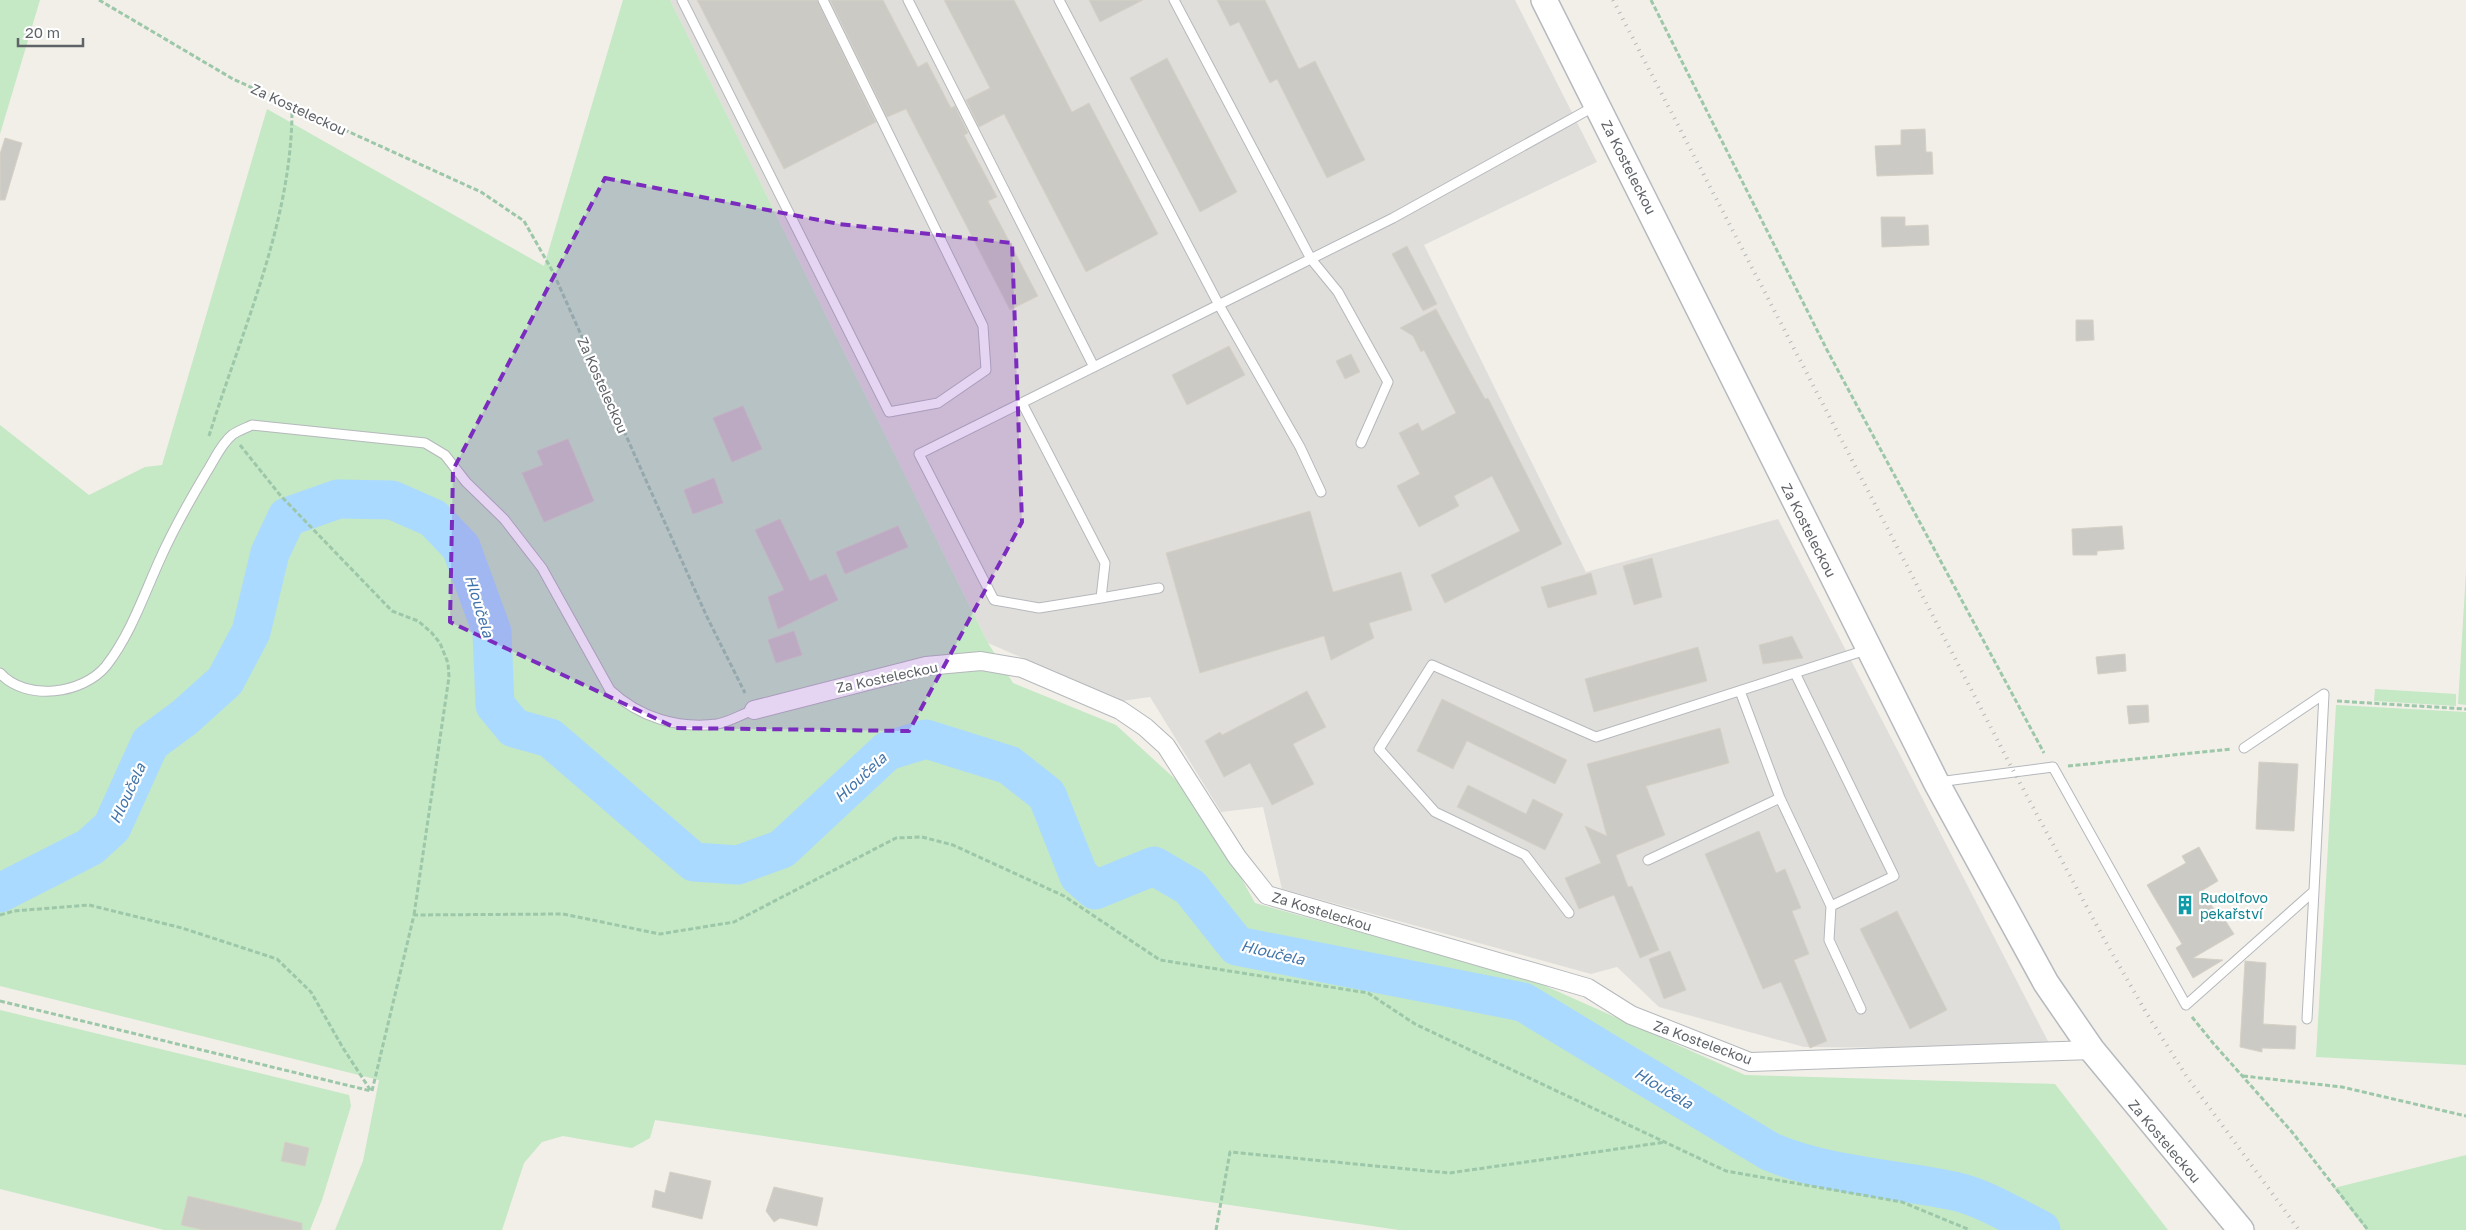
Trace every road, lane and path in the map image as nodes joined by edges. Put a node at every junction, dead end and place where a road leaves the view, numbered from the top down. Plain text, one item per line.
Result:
1 (99, 0) edge
2 (682, 0) edge
3 (823, 0) edge
4 (908, 0) edge
5 (1058, 0) edge
6 (1174, 0) edge
7 (1544, 0) edge
8 (1651, 0) edge
9 (1597, 105) junction
10 (292, 106) junction
11 (1311, 259) junction
12 (1219, 305) junction
13 (1094, 366) junction
14 (1022, 402) junction
15 (232, 435) junction
16 (1362, 444) dead end
17 (206, 473) junction
18 (1321, 492) dead end
19 (1160, 588) dead end
20 (1101, 598) junction
21 (1869, 649) junction
22 (0, 673) edge
23 (1795, 673) junction
24 (1740, 691) junction
25 (2324, 694) junction
26 (2466, 709) edge
27 (754, 710) junction
28 (2244, 748) joint
29 (2053, 767) junction
30 (1936, 782) junction
31 (1780, 798) junction
32 (1648, 860) dead end
33 (2314, 892) junction
34 (1831, 906) junction
35 (1569, 913) dead end
36 (0, 915) edge
37 (414, 915) junction
38 (0, 1001) edge
39 (2186, 1005) junction
40 (1861, 1009) dead end
41 (2307, 1019) dead end
42 (2092, 1050) junction
43 (2243, 1076) junction
44 (372, 1091) junction
45 (2466, 1116) edge
46 (1666, 1142) junction
47 (1216, 1230) edge
48 (1970, 1230) edge
49 (2241, 1230) edge
50 (2368, 1230) edge

1 - 10 path, Za Kosteleckou
2 - 3 lane
4 - 13 lane
5 - 12 lane
6 - 11 lane
7 - 9 street, Za Kosteleckou
8 - 29 path
9 - 11 lane
9 - 21 street, Za Kosteleckou
10 - 17 path
10 - 27 path, Za Kosteleckou
11 - 12 lane
11 - 16 lane
12 - 13 lane
12 - 18 lane
13 - 14 lane
14 - 20 lane
14 - 20 lane
15 - 17 lane
15 - 27 lane
15 - 37 path
17 - 22 lane
19 - 20 lane
21 - 23 lane
21 - 30 street, Za Kosteleckou
23 - 24 lane
23 - 34 lane
24 - 31 lane
24 - 35 lane
25 - 26 path
25 - 28 lane
25 - 33 lane
27 - 42 street, Za Kosteleckou
28 - 29 path
29 - 30 lane
29 - 39 lane
30 - 42 street, Za Kosteleckou
31 - 32 lane
31 - 34 lane
33 - 39 lane
33 - 41 lane
34 - 40 lane
36 - 44 path
37 - 44 path
37 - 46 path
38 - 44 path
39 - 43 path
42 - 49 street, Za Kosteleckou
43 - 45 path
43 - 50 path
46 - 47 path
46 - 48 path

